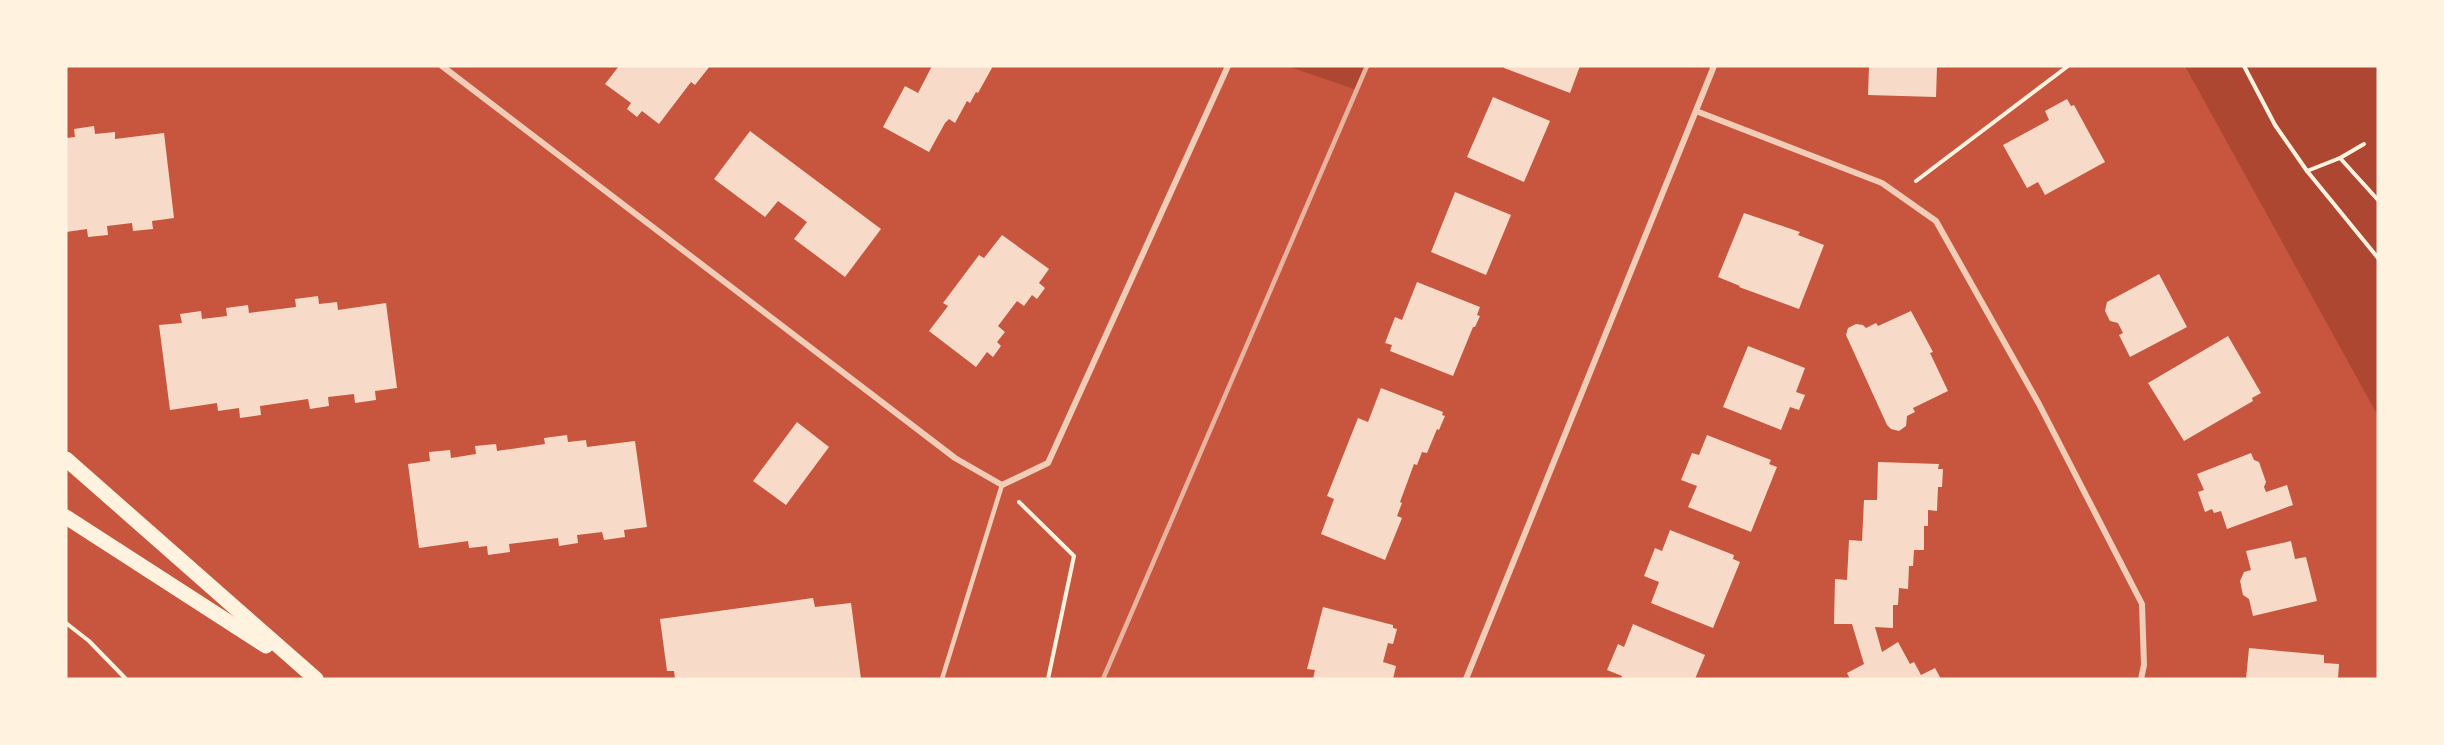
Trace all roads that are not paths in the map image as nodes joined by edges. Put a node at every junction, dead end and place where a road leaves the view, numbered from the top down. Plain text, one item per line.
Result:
1 (442, 66) edge
2 (1228, 66) edge
3 (1714, 66) edge
4 (1696, 111) junction
5 (66, 459) edge
6 (1002, 485) junction
7 (66, 517) edge
8 (313, 676) edge
9 (942, 679) edge
10 (1466, 679) edge
11 (2141, 679) edge

1 - 6 street
2 - 6 street
3 - 4 street
4 - 10 street
4 - 11 street
5 - 8 main road
6 - 9 lane
7 - 8 main road

